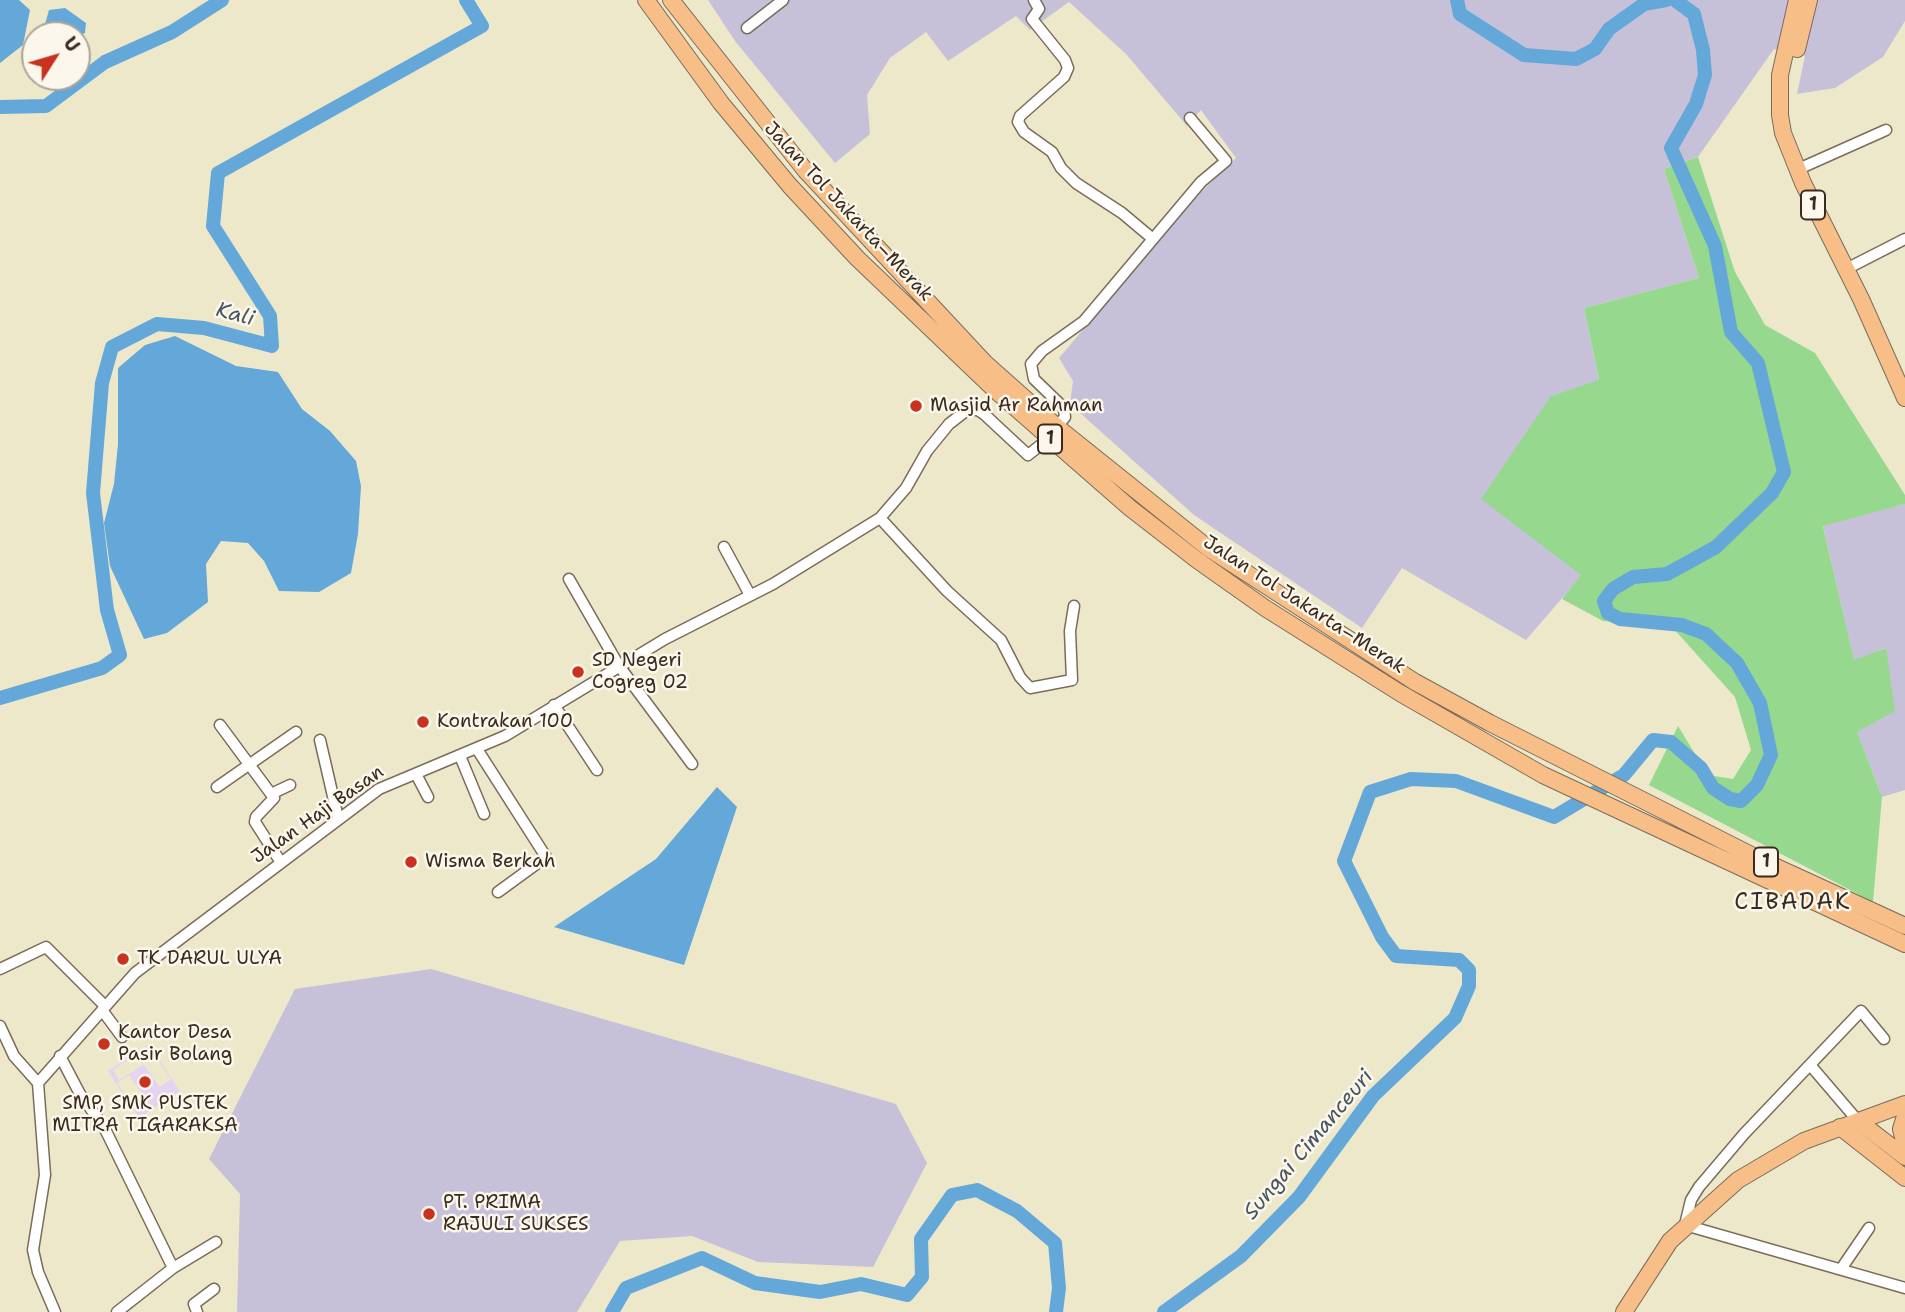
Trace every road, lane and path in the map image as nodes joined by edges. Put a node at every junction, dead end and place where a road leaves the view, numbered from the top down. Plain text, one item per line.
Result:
1 (646, 0) edge
2 (671, 0) edge
3 (783, 0) edge
4 (1034, 0) edge
5 (1797, 0) edge
6 (1809, 0) edge
7 (747, 27) dead end
8 (1190, 118) dead end
9 (1886, 130) dead end
10 (1803, 167) junction
11 (1153, 239) junction
12 (1905, 239) edge
13 (1854, 265) junction
14 (1897, 366) edge
15 (1905, 398) edge
16 (1060, 423) dead end
17 (1042, 444) dead end
18 (880, 518) junction
19 (724, 547) dead end
20 (569, 579) dead end
21 (750, 594) junction
22 (1074, 606) dead end
23 (619, 666) junction
24 (554, 705) junction
25 (220, 725) dead end
26 (296, 732) dead end
27 (320, 740) dead end
28 (477, 749) junction
29 (460, 756) junction
30 (249, 765) junction
31 (692, 765) dead end
32 (597, 770) dead end
33 (416, 774) junction
34 (290, 785) dead end
35 (217, 787) dead end
36 (271, 794) junction
37 (428, 797) dead end
38 (484, 814) dead end
39 (338, 818) junction
40 (279, 861) junction
41 (498, 892) dead end
42 (1905, 926) edge
43 (1905, 944) edge
44 (0, 969) edge
45 (104, 1008) junction
46 (0, 1026) edge
47 (122, 1037) dead end
48 (1884, 1039) dead end
49 (60, 1056) junction
50 (1811, 1066) junction
51 (38, 1083) junction
52 (1905, 1104) edge
53 (1905, 1116) edge
54 (1858, 1121) junction
55 (1840, 1127) junction
56 (1905, 1145) edge
57 (1905, 1157) edge
58 (1905, 1178) edge
59 (1685, 1225) junction
60 (1869, 1228) dead end
61 (216, 1242) dead end
62 (173, 1268) junction
63 (1841, 1269) junction
64 (1905, 1288) edge
65 (214, 1289) dead end
66 (55, 1312) edge
67 (117, 1312) edge
68 (197, 1312) edge
69 (1625, 1312) edge

1 - 43 highway, Jalan Tol Jakarta–Merak / 1
2 - 42 highway, Jalan Tol Jakarta–Merak / 1
3 - 7 street
4 - 11 street
5 - 14 highway, 1
6 - 10 highway, 1
8 - 11 street
9 - 10 street
10 - 13 highway, 1
11 - 16 street
12 - 13 street
13 - 14 highway, 1
14 - 15 highway, 1
17 - 18 street, Jalan Haji Basan
18 - 21 street, Jalan Haji Basan
18 - 22 street
19 - 21 street
20 - 23 street
21 - 23 street, Jalan Haji Basan
23 - 24 street, Jalan Haji Basan
23 - 31 street
24 - 28 street, Jalan Haji Basan
24 - 32 street
25 - 30 street
26 - 30 street
27 - 39 street
28 - 29 street, Jalan Haji Basan
28 - 41 street
29 - 33 street, Jalan Haji Basan
29 - 38 street
30 - 35 street
30 - 36 street
33 - 37 street
33 - 39 street, Jalan Haji Basan
34 - 36 street
36 - 40 street
39 - 40 street, Jalan Haji Basan
40 - 45 street, Jalan Haji Basan
44 - 45 street
45 - 47 street
45 - 49 street, Jalan Haji Basan
46 - 51 street
48 - 50 street
49 - 51 street, Jalan Haji Basan
49 - 62 street
50 - 54 street
50 - 59 street
51 - 66 street
52 - 54 highway
53 - 56 highway
54 - 55 highway
54 - 57 highway
55 - 58 highway
55 - 59 highway
59 - 63 street
59 - 69 highway
60 - 63 street
61 - 62 street
62 - 67 street
63 - 64 street
65 - 68 street

